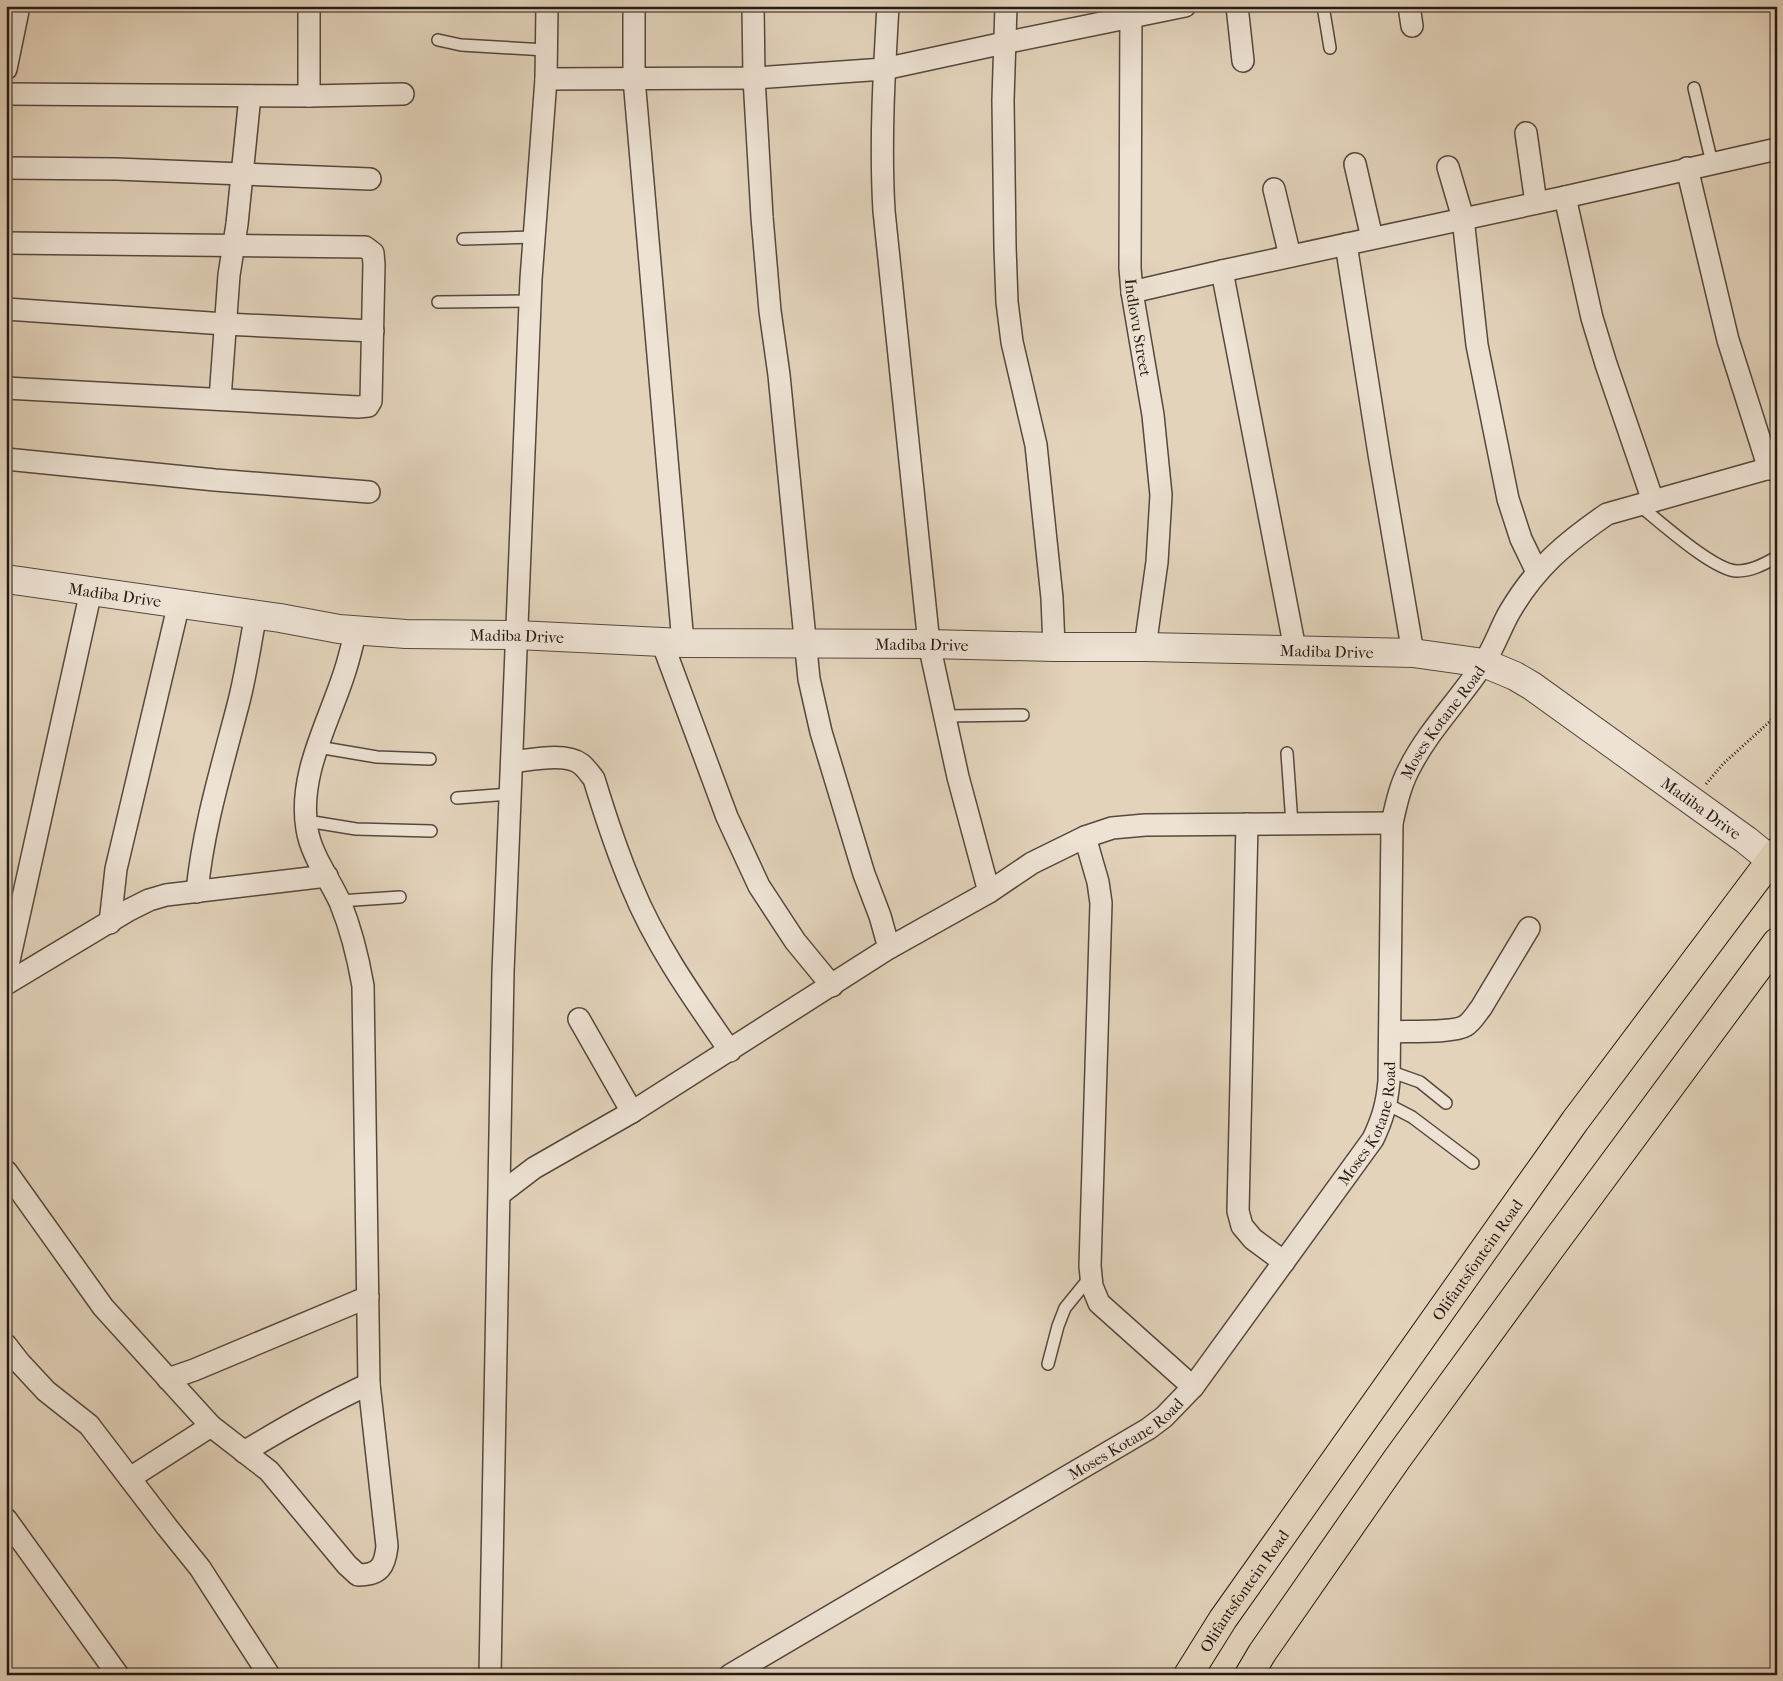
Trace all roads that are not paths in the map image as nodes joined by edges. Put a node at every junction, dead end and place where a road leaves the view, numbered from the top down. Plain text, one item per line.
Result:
1 (19, 6) edge
2 (309, 6) edge
3 (547, 6) edge
4 (634, 6) edge
5 (753, 6) edge
6 (888, 6) edge
7 (1006, 6) edge
8 (1185, 6) edge
9 (1237, 6) edge
10 (1323, 6) edge
11 (1131, 12) edge
12 (438, 40) dead end
13 (1004, 42) junction
14 (1330, 48) dead end
15 (546, 50) junction
16 (1243, 61) dead end
17 (6, 69) edge
18 (884, 69) junction
19 (754, 78) junction
20 (546, 79) junction
21 (634, 79) junction
22 (1694, 88) dead end
23 (6, 94) edge
24 (403, 94) dead end
25 (250, 96) junction
26 (309, 96) junction
27 (1526, 132) dead end
28 (1777, 149) edge
29 (1712, 162) junction
30 (1355, 164) dead end
31 (1448, 167) dead end
32 (6, 168) edge
33 (1687, 168) junction
34 (242, 173) junction
35 (370, 179) dead end
36 (1274, 189) dead end
37 (1565, 197) junction
38 (1536, 203) junction
39 (1463, 218) junction
40 (534, 237) junction
41 (1372, 238) junction
42 (462, 239) dead end
43 (6, 243) edge
44 (1346, 244) junction
45 (233, 245) junction
46 (1290, 256) junction
47 (1222, 270) junction
48 (1132, 292) junction
49 (530, 301) junction
50 (438, 302) dead end
51 (6, 309) edge
52 (225, 324) junction
53 (372, 331) junction
54 (6, 388) edge
55 (220, 399) junction
56 (6, 459) edge
57 (1773, 468) edge
58 (369, 492) dead end
59 (1646, 503) junction
60 (1777, 557) edge
61 (1537, 572) junction
62 (6, 578) edge
63 (91, 591) junction
64 (179, 603) junction
65 (256, 614) junction
66 (356, 630) junction
67 (516, 635) junction
68 (673, 643) junction
69 (806, 644) junction
70 (929, 644) junction
71 (1054, 647) junction
72 (1146, 647) junction
73 (1295, 650) junction
74 (1413, 653) junction
75 (1484, 663) junction
76 (1023, 715) dead end
77 (944, 716) junction
78 (318, 747) junction
79 (1287, 753) dead end
80 (430, 759) dead end
81 (512, 762) junction
82 (510, 794) junction
83 (457, 798) dead end
84 (307, 821) junction
85 (1392, 823) junction
86 (1247, 824) junction
87 (1292, 824) junction
88 (431, 831) dead end
89 (1085, 837) junction
90 (1775, 859) edge
91 (326, 876) junction
92 (196, 892) junction
93 (989, 892) junction
94 (400, 897) dead end
95 (339, 901) junction
96 (110, 923) junction
97 (1529, 928) dead end
98 (1777, 942) edge
99 (889, 948) junction
100 (6, 974) edge
101 (6, 984) edge
102 (832, 986) junction
103 (579, 1019) dead end
104 (1390, 1032) junction
105 (730, 1051) junction
106 (1389, 1072) junction
107 (1446, 1103) dead end
108 (1387, 1104) junction
109 (632, 1112) junction
110 (1474, 1163) dead end
111 (6, 1171) edge
112 (500, 1194) junction
113 (1284, 1262) junction
114 (1091, 1276) junction
115 (368, 1297) junction
116 (6, 1345) edge
117 (1048, 1364) dead end
118 (168, 1378) junction
119 (369, 1384) junction
120 (1193, 1388) junction
121 (211, 1426) junction
122 (244, 1452) junction
123 (130, 1478) junction
124 (6, 1519) edge
125 (118, 1675) edge
126 (269, 1675) edge
127 (490, 1675) edge
128 (730, 1675) edge
129 (1188, 1675) edge
130 (1249, 1675) edge

1 - 17 street
2 - 26 street
3 - 15 street
4 - 21 street
5 - 19 street
6 - 18 street
7 - 13 street
8 - 11 street
9 - 16 street
10 - 14 lane
11 - 13 street
11 - 48 street, Indlovu Street
12 - 15 lane
13 - 18 street
13 - 71 street
15 - 20 street
18 - 19 street
18 - 70 street
19 - 21 street
19 - 69 street
20 - 21 street
20 - 40 street
21 - 68 street
22 - 29 lane
23 - 25 street
24 - 26 street
25 - 26 street
25 - 34 street
27 - 38 street
28 - 29 street
29 - 33 street
30 - 41 street
31 - 39 street
32 - 34 street
33 - 37 street
33 - 57 street
34 - 35 street
34 - 45 street
36 - 46 street
37 - 38 street
37 - 59 street
38 - 39 street
39 - 41 street
39 - 61 street
40 - 42 lane
40 - 49 street
41 - 44 street
43 - 45 street
44 - 46 street
44 - 74 street
45 - 52 street
45 - 53 street
46 - 47 street
47 - 48 street
47 - 73 street
48 - 72 street, Indlovu Street
49 - 50 lane
49 - 67 street
51 - 52 street
52 - 53 street
52 - 55 street
53 - 55 street
54 - 55 street
56 - 58 street
57 - 59 street, Moses Kotane Road
59 - 60 lane
59 - 61 street, Moses Kotane Road
61 - 75 street, Moses Kotane Road
62 - 63 street, Madiba Drive
63 - 64 street, Madiba Drive
63 - 100 street
64 - 65 street, Madiba Drive
64 - 96 street
65 - 66 street, Madiba Drive
65 - 92 street
66 - 67 street, Madiba Drive
66 - 78 street
67 - 68 street, Madiba Drive
67 - 81 street
68 - 69 street, Madiba Drive
68 - 102 street
69 - 70 street, Madiba Drive
69 - 99 street
70 - 71 street, Madiba Drive
70 - 77 street
71 - 72 street, Madiba Drive
72 - 73 street, Madiba Drive
73 - 74 street, Madiba Drive
74 - 75 street, Madiba Drive
75 - 85 street, Moses Kotane Road
75 - 90 street, Madiba Drive
76 - 77 lane
77 - 93 street
78 - 80 lane
78 - 84 street
79 - 87 lane
81 - 82 street
81 - 105 street
82 - 83 lane
82 - 112 street
84 - 88 lane
84 - 91 street
85 - 87 street
85 - 104 street, Moses Kotane Road
86 - 87 street
86 - 89 street
86 - 113 street
89 - 93 street
89 - 114 street
90 - 129 main road, Olifantsfontein Road
91 - 92 street
91 - 95 street
92 - 96 street
93 - 99 street
94 - 95 lane
95 - 115 street
96 - 101 street
97 - 104 street
98 - 130 main road
99 - 102 street
102 - 105 street
103 - 109 street
104 - 106 street, Moses Kotane Road
105 - 109 street
106 - 107 lane
106 - 108 street, Moses Kotane Road
108 - 110 lane
108 - 113 street, Moses Kotane Road
109 - 112 street
111 - 118 street
112 - 127 street
113 - 120 street, Moses Kotane Road
114 - 117 lane
114 - 120 street
115 - 118 street
115 - 119 street
116 - 123 street
118 - 121 street
119 - 122 street
119 - 122 street
120 - 128 street, Moses Kotane Road
121 - 122 street
121 - 123 street
123 - 126 street
124 - 125 street

